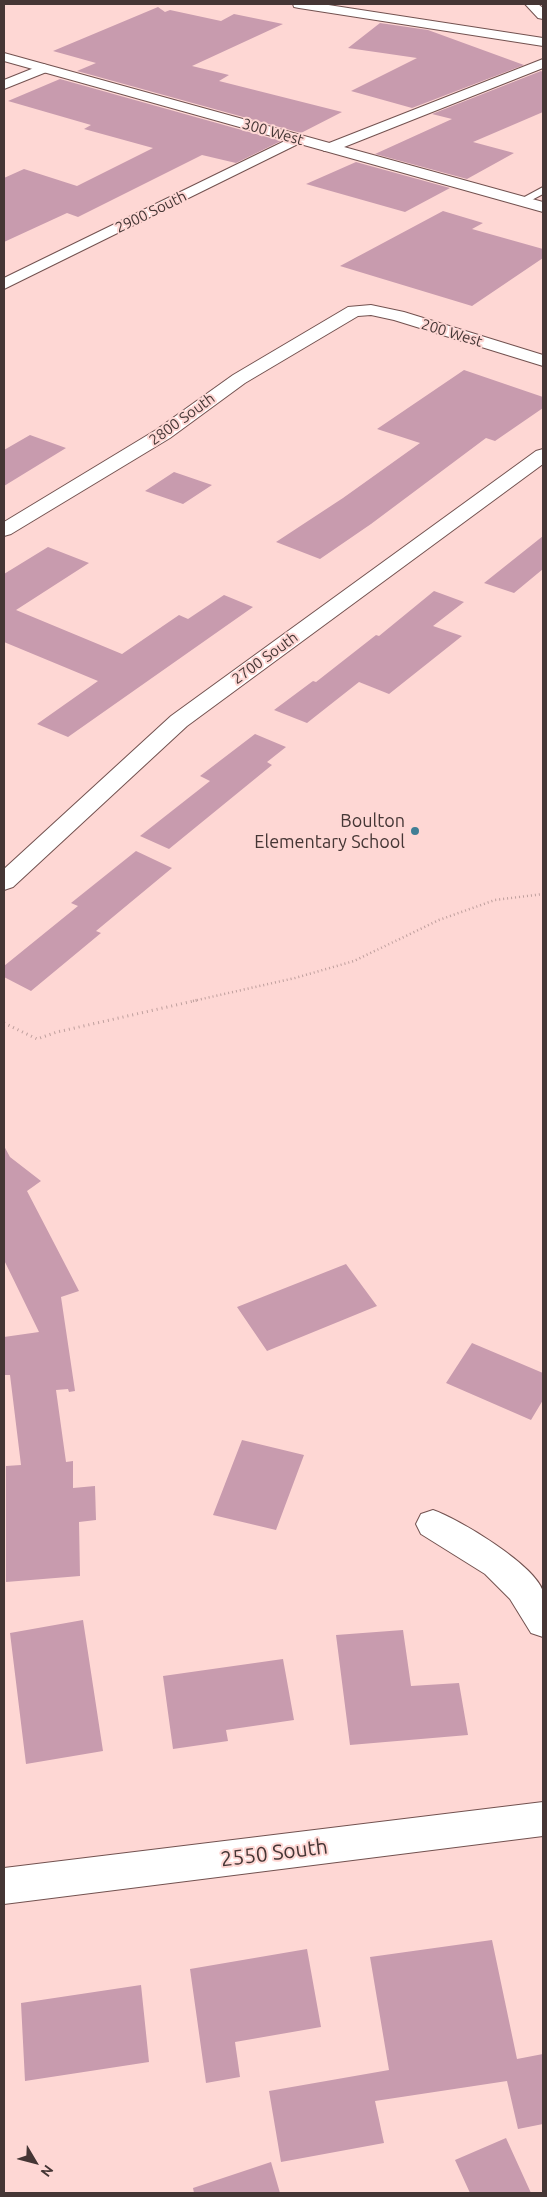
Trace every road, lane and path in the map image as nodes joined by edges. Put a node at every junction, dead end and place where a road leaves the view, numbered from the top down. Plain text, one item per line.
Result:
1 (299, 4) edge
2 (531, 4) edge
3 (543, 15) edge
4 (543, 42) edge
5 (4, 57) edge
6 (543, 63) edge
7 (44, 68) junction
8 (4, 85) edge
9 (298, 139) junction
10 (329, 148) junction
11 (543, 190) edge
12 (522, 201) junction
13 (543, 207) edge
14 (4, 284) edge
15 (360, 309) joint
16 (543, 361) edge
17 (543, 455) edge
18 (4, 530) edge
19 (5, 879) edge
20 (543, 894) edge
21 (4, 1023) edge
22 (433, 1524) dead end
23 (543, 1622) edge
24 (543, 1819) edge
25 (4, 1886) edge

1 - 4 street
2 - 3 street
5 - 7 street, 300 West
6 - 10 street
7 - 8 street
7 - 9 street, 300 West
9 - 10 street, 300 West
9 - 14 street, 2900 South
10 - 12 street, 300 West
11 - 12 lane
12 - 13 street, 300 West
15 - 16 street, 200 West
15 - 18 street, 2800 South
17 - 19 street, 2700 South
20 - 21 path
22 - 23 street
24 - 25 street, 2550 South

